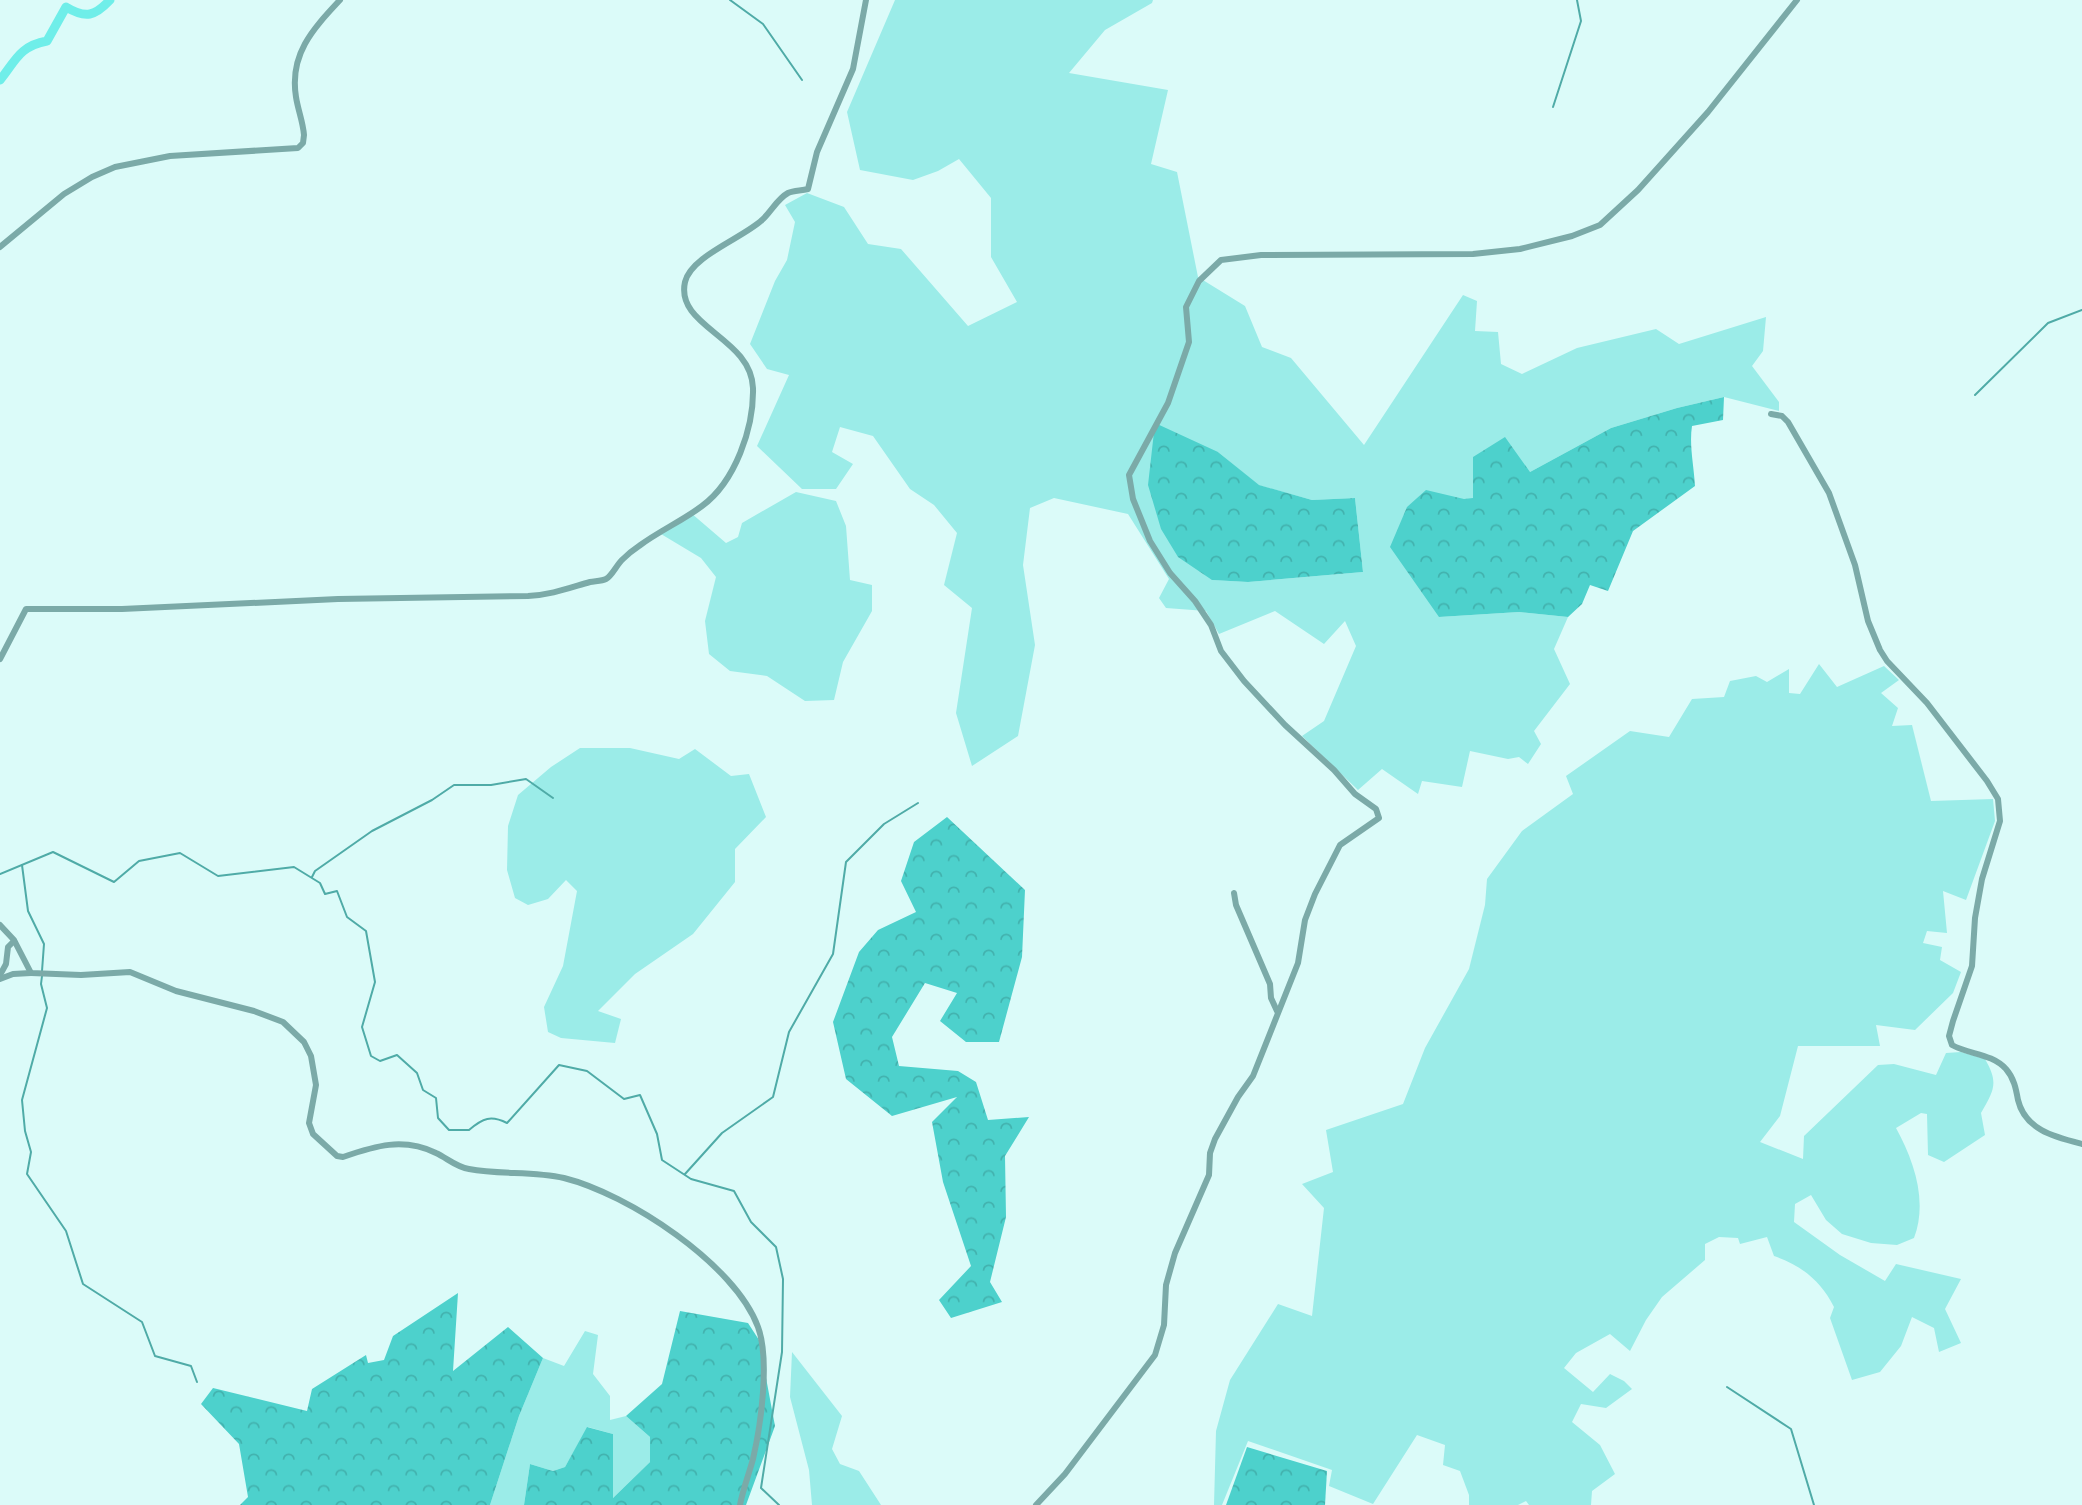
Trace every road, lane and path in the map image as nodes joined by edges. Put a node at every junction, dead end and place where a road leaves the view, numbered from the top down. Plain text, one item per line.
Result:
1 (340, 0) edge
2 (866, 0) edge
3 (1797, 0) edge
4 (0, 247) edge
5 (1771, 414) dead end
6 (0, 659) edge
7 (1234, 893) dead end
8 (0, 925) edge
9 (14, 941) junction
10 (32, 974) junction
11 (0, 977) edge
12 (1277, 1010) junction
13 (2082, 1144) edge
14 (740, 1505) edge
15 (1036, 1505) edge

1 - 4 street
2 - 6 street
3 - 12 street
5 - 13 street
7 - 12 street
8 - 9 street
9 - 10 street
9 - 11 street
10 - 11 street
10 - 14 street
12 - 15 street

